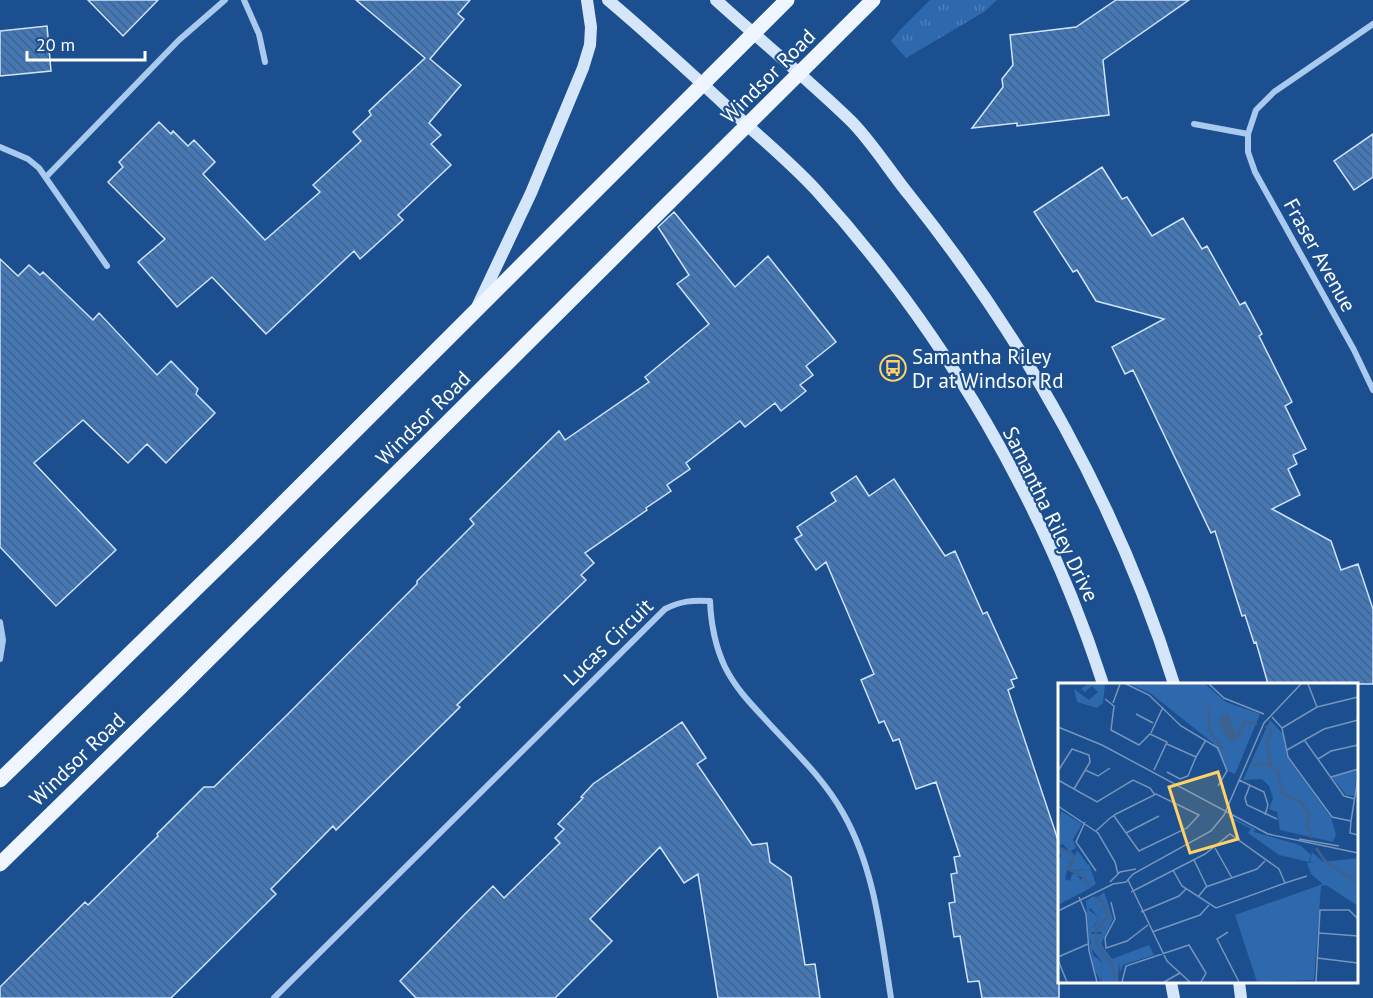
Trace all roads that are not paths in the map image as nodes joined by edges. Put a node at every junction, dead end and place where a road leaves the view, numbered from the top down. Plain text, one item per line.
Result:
1 (225, 0) edge
2 (244, 0) edge
3 (587, 0) edge
4 (608, 0) edge
5 (716, 0) edge
6 (788, 0) edge
7 (873, 0) edge
8 (1373, 24) edge
9 (753, 34) junction
10 (266, 62) dead end
11 (799, 75) junction
12 (703, 84) junction
13 (1194, 124) dead end
14 (748, 126) junction
15 (1248, 134) junction
16 (0, 147) edge
17 (46, 177) junction
18 (107, 266) dead end
19 (475, 312) junction
20 (1373, 390) edge
21 (0, 622) edge
22 (0, 659) edge
23 (1103, 683) edge
24 (1174, 683) edge
25 (0, 780) edge
26 (0, 864) edge
27 (1172, 983) edge
28 (1239, 983) edge
29 (274, 998) edge
30 (891, 998) edge
31 (1174, 998) edge
32 (1241, 998) edge

1 - 17 street
2 - 10 street
3 - 19 main road
4 - 12 main road, Samantha Riley Drive
5 - 9 main road
6 - 9 main road, Windsor Road
7 - 11 main road, Windsor Road
8 - 15 street
9 - 11 main road
9 - 12 main road, Windsor Road
11 - 14 main road, Windsor Road
11 - 24 main road
12 - 14 main road, Samantha Riley Drive
12 - 19 main road, Windsor Road
13 - 15 street
14 - 23 main road, Samantha Riley Drive
14 - 26 main road, Windsor Road
15 - 20 street, Fraser Avenue
16 - 17 street
17 - 18 street
19 - 25 main road, Windsor Road
21 - 22 street
27 - 31 main road
28 - 32 main road
29 - 30 street, Lucas Circuit

